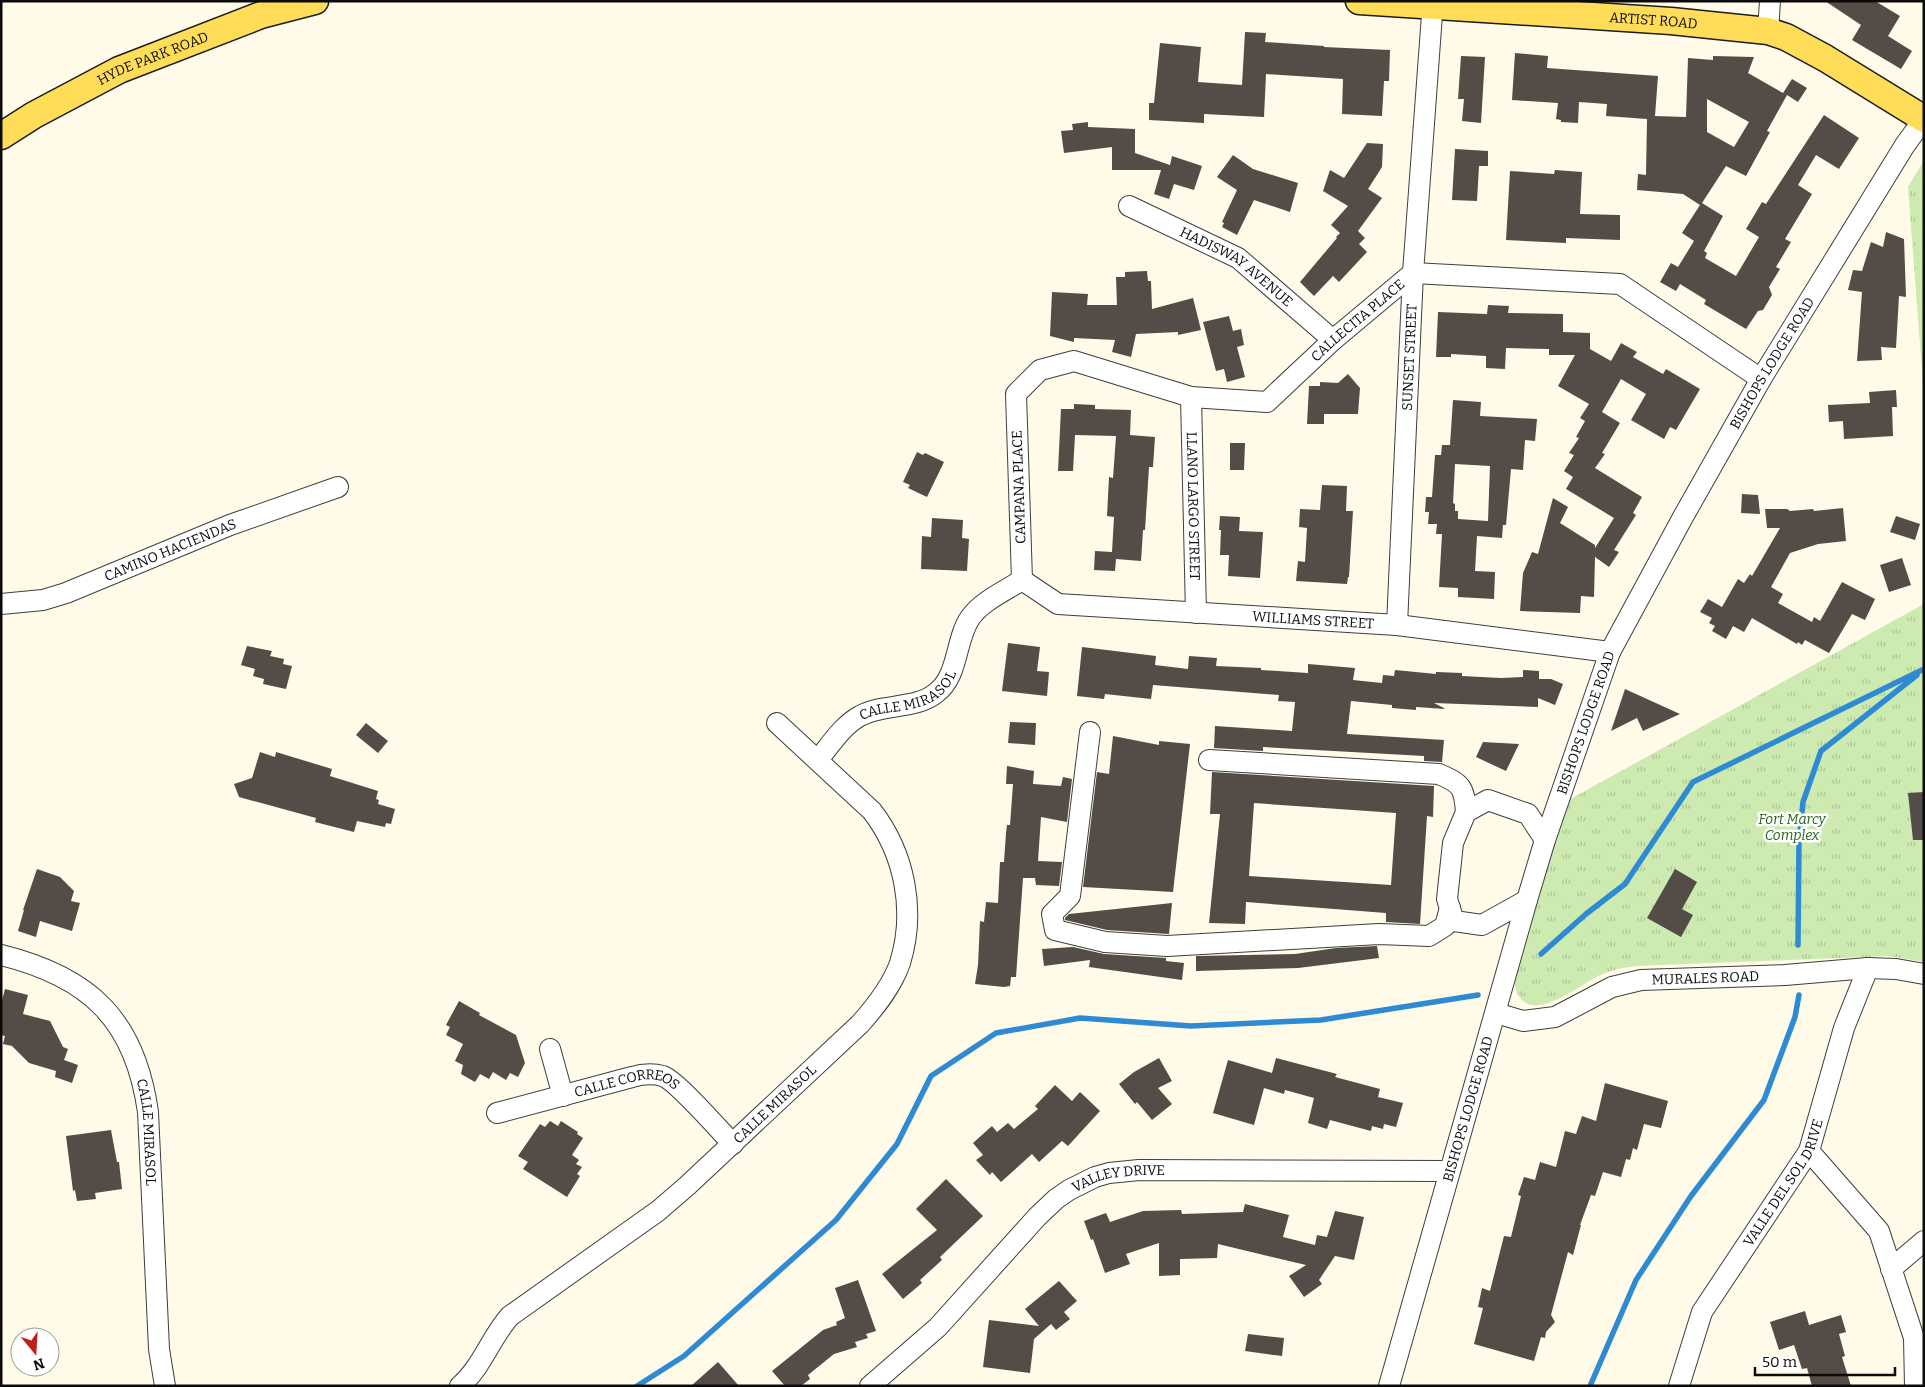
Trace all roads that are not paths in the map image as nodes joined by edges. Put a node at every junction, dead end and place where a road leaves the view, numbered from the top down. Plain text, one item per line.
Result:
1 (315, 1) edge
2 (1360, 1) edge
3 (1770, 1) edge
4 (1433, 4) edge
5 (1768, 30) junction
6 (1924, 119) edge
7 (1, 136) edge
8 (1129, 206) dead end
9 (1413, 273) junction
10 (1333, 340) junction
11 (1761, 379) junction
12 (1016, 394) joint
13 (1191, 397) junction
14 (338, 487) dead end
15 (1022, 580) junction
16 (1, 604) edge
17 (1196, 614) junction
18 (1398, 626) junction
19 (1610, 652) junction
20 (777, 723) dead end
21 (1090, 732) dead end
22 (818, 760) junction
23 (1209, 760) dead end
24 (1466, 812) junction
25 (1545, 840) junction
26 (1527, 900) junction
27 (1450, 908) junction
28 (1, 955) edge
29 (1868, 968) junction
30 (1924, 974) edge
31 (1496, 1013) junction
32 (550, 1049) dead end
33 (563, 1096) junction
34 (497, 1114) dead end
35 (733, 1144) junction
36 (1809, 1151) junction
37 (1449, 1171) junction
38 (1924, 1241) edge
39 (1891, 1269) junction
40 (165, 1386) edge
41 (460, 1386) edge
42 (870, 1386) edge
43 (1389, 1386) edge
44 (1679, 1386) edge
45 (1915, 1386) edge

1 - 7 main road, HYDE PARK ROAD
2 - 4 main road, ARTIST ROAD
3 - 5 street
4 - 5 main road, ARTIST ROAD
4 - 9 street, SUNSET STREET
5 - 6 main road, ARTIST ROAD
6 - 11 street, BISHOPS LODGE ROAD
8 - 10 street, HADISWAY AVENUE
9 - 10 street, CALLECITA PLACE
9 - 11 street, CALLECITA PLACE
9 - 18 street, SUNSET STREET
10 - 13 street, CALLECITA PLACE
11 - 19 street, BISHOPS LODGE ROAD
12 - 13 street, CALLECITA PLACE
12 - 15 street, CAMPANA PLACE
13 - 17 street, LLANO LARGO STREET
14 - 16 street, CAMINO HACIENDAS
15 - 17 street, WILLIAMS STREET
15 - 22 street, CALLE MIRASOL
17 - 18 street, WILLIAMS STREET
18 - 19 street, WILLIAMS STREET
19 - 25 street, BISHOPS LODGE ROAD
20 - 22 street, CALLE MIRASOL
21 - 27 street
22 - 35 street, CALLE MIRASOL
23 - 24 street
24 - 25 street
24 - 27 street
25 - 26 street, BISHOPS LODGE ROAD
26 - 27 street
26 - 31 street, BISHOPS LODGE ROAD
28 - 40 street, CALLE MIRASOL
29 - 30 street, MURALES ROAD
29 - 31 street, MURALES ROAD
29 - 36 street, VALLE DEL SOL DRIVE
31 - 37 street, BISHOPS LODGE ROAD
32 - 33 street
33 - 34 street, CALLE CORREOS
33 - 35 street, CALLE CORREOS
35 - 41 street, CALLE MIRASOL
36 - 39 street
36 - 44 street, VALLE DEL SOL DRIVE
37 - 42 street, VALLEY DRIVE
37 - 43 street, BISHOPS LODGE ROAD
38 - 39 street
39 - 45 street

